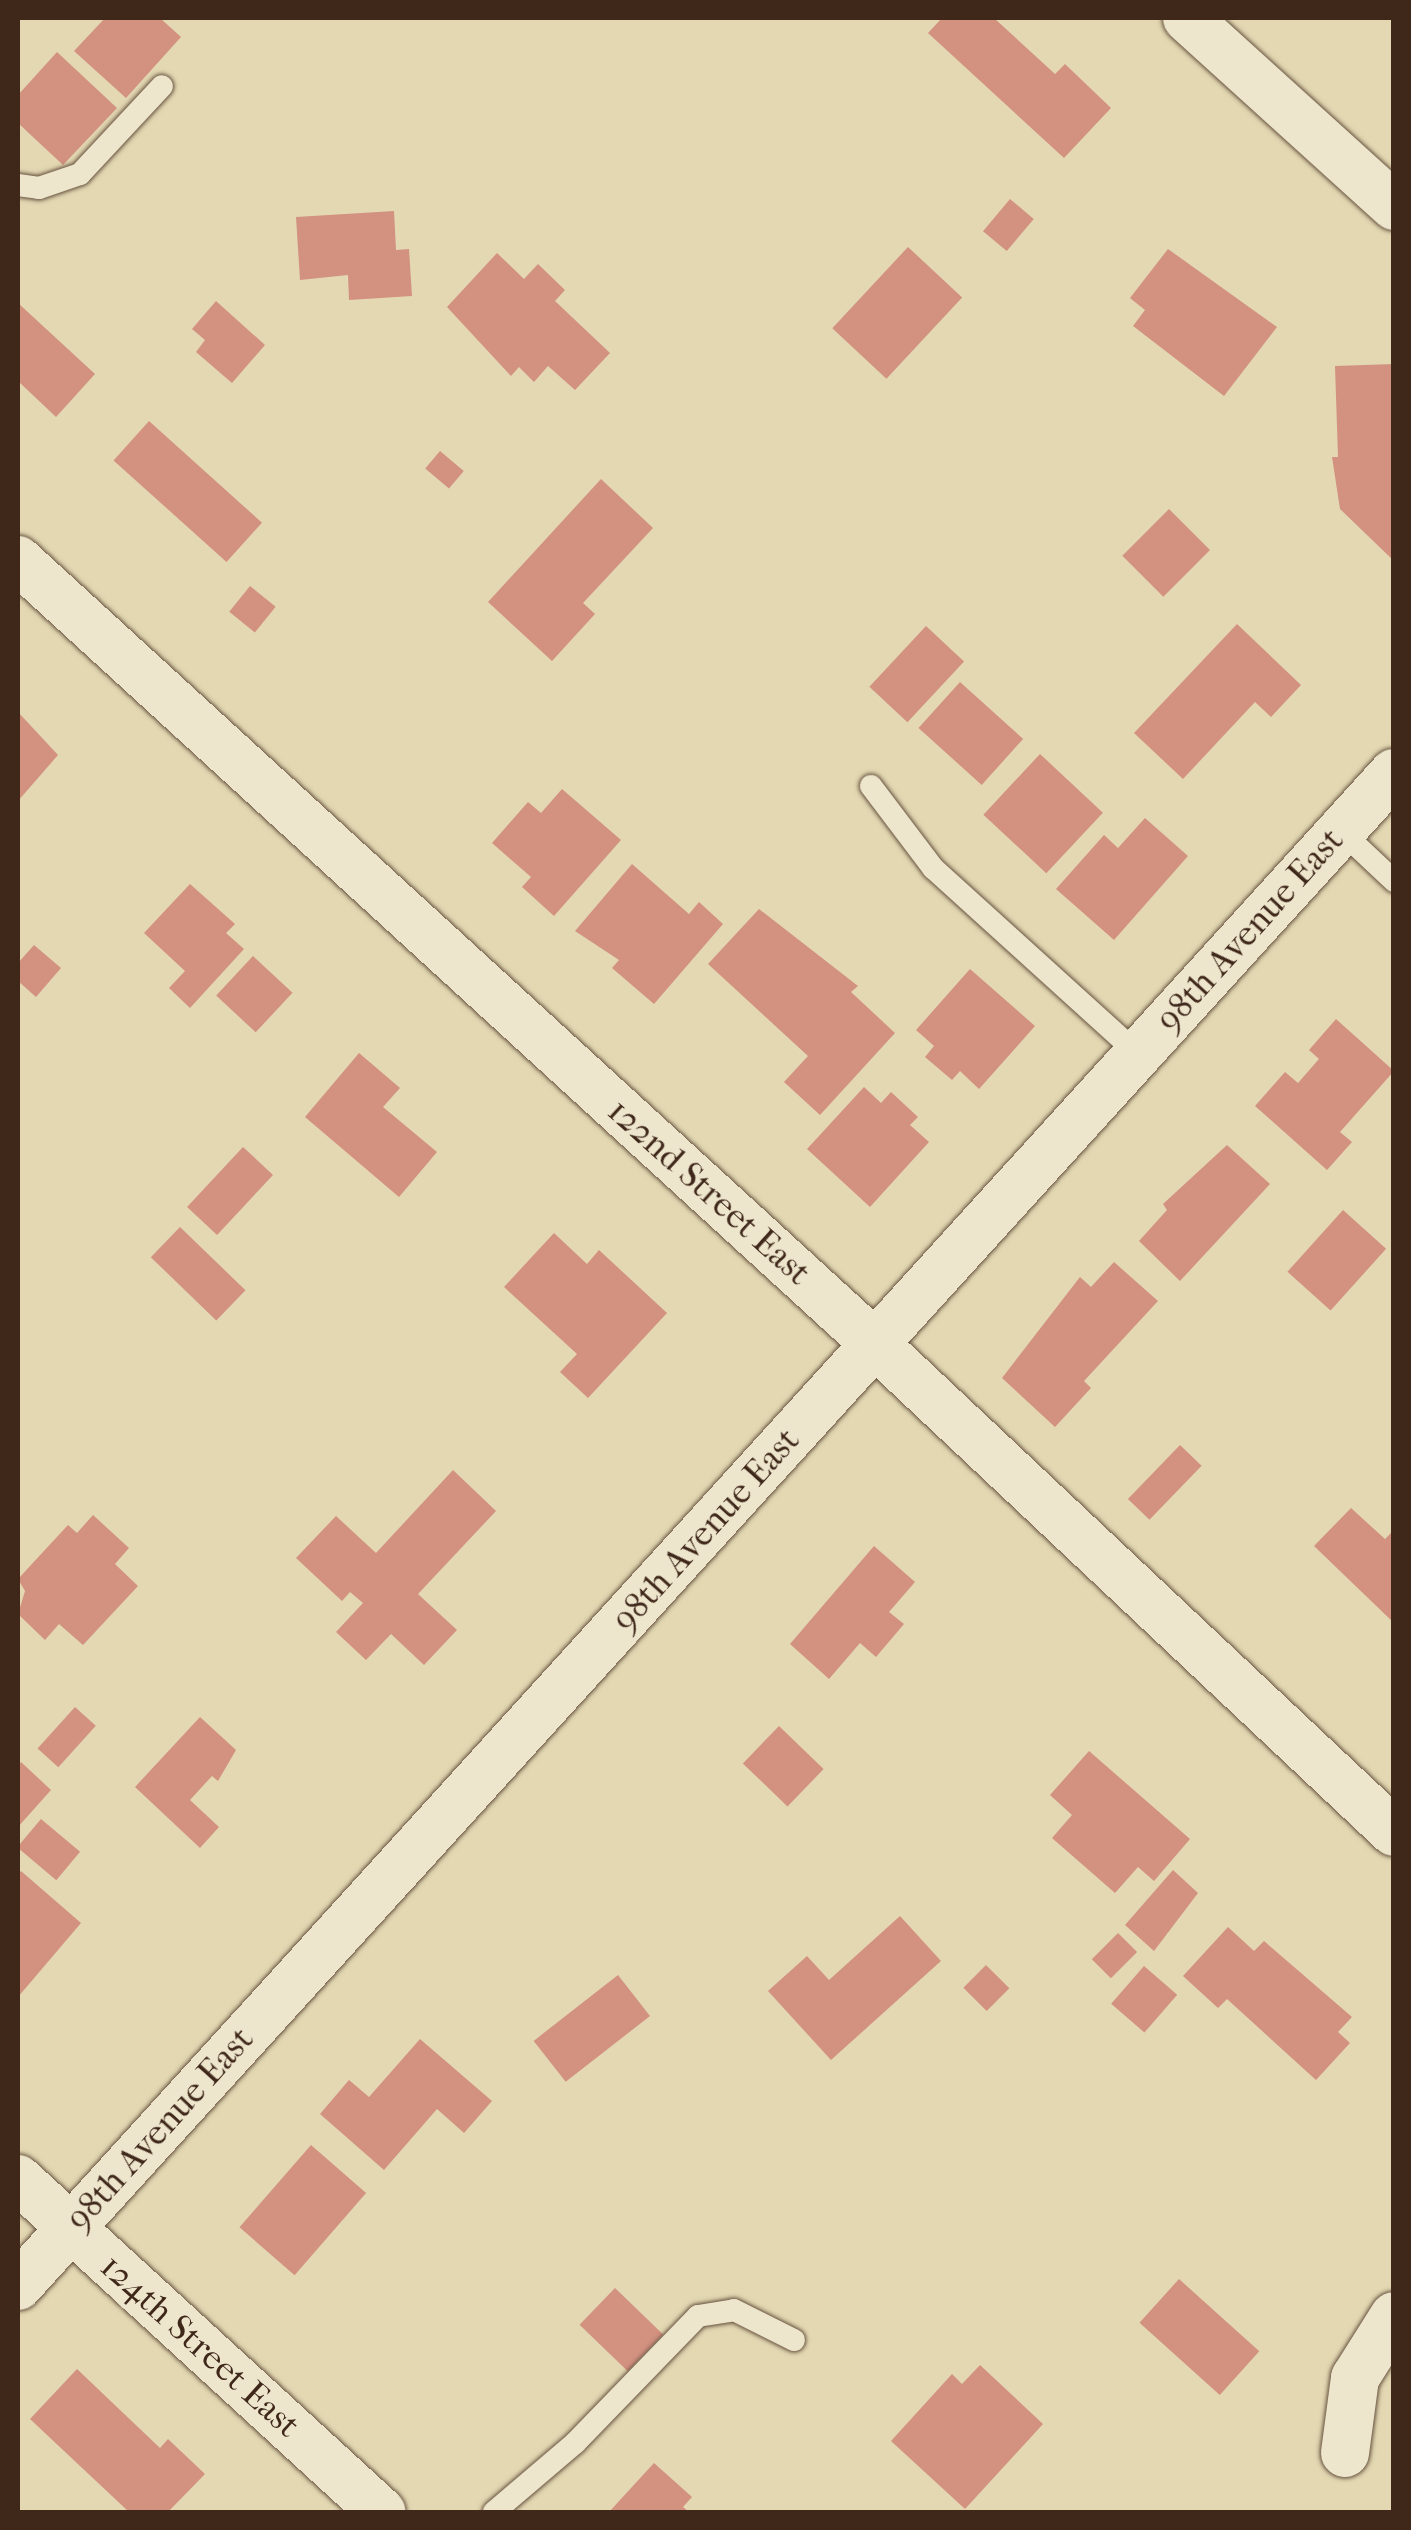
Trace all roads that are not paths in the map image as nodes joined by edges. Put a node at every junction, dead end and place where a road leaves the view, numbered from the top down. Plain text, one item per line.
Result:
1 (1187, 18) edge
2 (162, 86) dead end
3 (18, 185) edge
4 (1394, 206) edge
5 (18, 560) edge
6 (1394, 773) edge
7 (871, 786) dead end
8 (1341, 831) junction
9 (1394, 882) edge
10 (1138, 1054) junction
11 (875, 1344) junction
12 (1394, 1832) edge
13 (18, 2179) edge
14 (71, 2227) junction
15 (18, 2286) edge
16 (1394, 2316) edge
17 (794, 2340) dead end
18 (1346, 2454) dead end
19 (382, 2512) edge
20 (494, 2512) edge

1 - 4 street
2 - 3 lane
5 - 11 street, 122nd Street East
6 - 8 street, 98th Avenue East
7 - 10 lane
8 - 9 lane
8 - 10 street, 98th Avenue East
10 - 11 street, 98th Avenue East
11 - 12 street, 122nd Street East
11 - 14 street, 98th Avenue East
13 - 14 street, 124th Street East
14 - 15 street, 98th Avenue East
14 - 19 street, 124th Street East
16 - 18 street
17 - 20 lane

